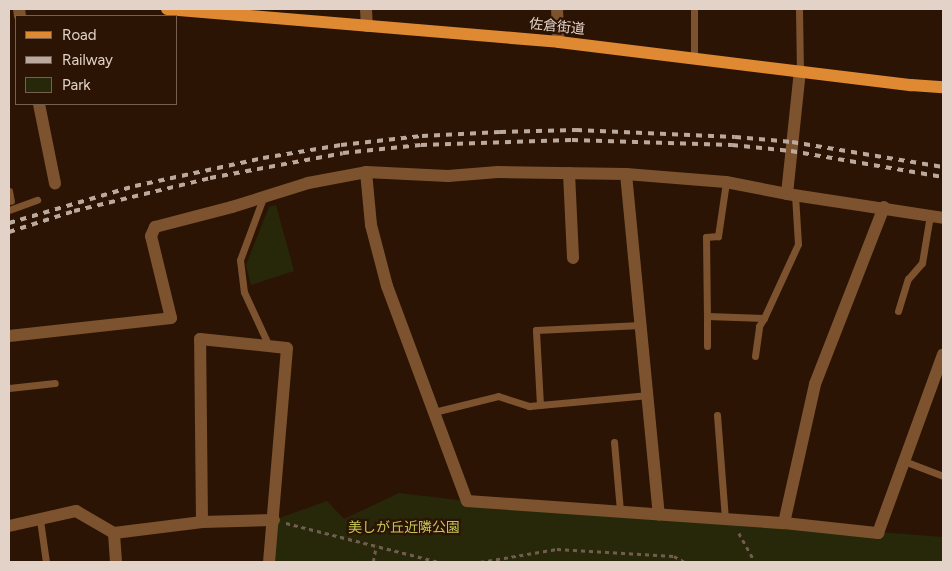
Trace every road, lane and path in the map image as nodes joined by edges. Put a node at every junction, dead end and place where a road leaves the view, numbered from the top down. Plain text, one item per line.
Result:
1 (167, 9) edge
2 (366, 9) edge
3 (558, 9) edge
4 (694, 9) edge
5 (799, 9) edge
6 (367, 26) junction
7 (559, 42) junction
8 (694, 58) junction
9 (800, 71) junction
10 (943, 87) edge
11 (39, 105) edge
12 (366, 172) junction
13 (569, 173) junction
14 (626, 174) junction
15 (55, 182) dead end
16 (726, 182) junction
17 (9, 191) edge
18 (791, 195) junction
19 (263, 198) junction
20 (36, 200) dead end
21 (11, 201) dead end
22 (884, 207) junction
23 (9, 210) edge
24 (930, 215) junction
25 (943, 218) edge
26 (573, 258) dead end
27 (898, 311) dead end
28 (707, 316) junction
29 (764, 318) junction
30 (641, 325) junction
31 (9, 336) edge
32 (269, 346) junction
33 (707, 346) dead end
34 (943, 354) edge
35 (755, 356) dead end
36 (940, 371) edge
37 (55, 383) dead end
38 (9, 388) edge
39 (648, 395) junction
40 (540, 405) junction
41 (434, 412) junction
42 (716, 416) dead end
43 (614, 442) dead end
44 (904, 460) junction
45 (943, 476) edge
46 (620, 511) junction
47 (659, 514) junction
48 (728, 519) junction
49 (40, 520) junction
50 (274, 520) junction
51 (202, 522) junction
52 (784, 523) junction
53 (9, 526) edge
54 (114, 533) junction
55 (376, 546) junction
56 (46, 562) edge
57 (116, 562) edge
58 (269, 562) edge
59 (373, 562) edge
60 (439, 562) edge
61 (480, 562) edge
62 (686, 562) edge
63 (755, 562) edge

1 - 6 main road, 佐倉街道
2 - 6 street
3 - 7 street
4 - 8 lane
5 - 9 lane
6 - 7 main road, 佐倉街道
7 - 8 main road, 佐倉街道
8 - 9 main road, 佐倉街道
9 - 10 main road, 佐倉街道
9 - 18 street
11 - 15 street
12 - 13 street
12 - 19 street
12 - 41 street
13 - 14 street
13 - 26 street
14 - 16 street
14 - 30 street
16 - 18 street
16 - 28 lane
17 - 21 lane
18 - 22 street
18 - 29 lane
19 - 31 street
19 - 32 lane
20 - 23 lane
22 - 24 street
22 - 52 street
24 - 25 street
24 - 27 lane
28 - 29 lane
28 - 33 lane
29 - 35 lane
30 - 39 street
30 - 40 lane
32 - 50 street
32 - 51 street
34 - 36 street
36 - 44 street
37 - 38 lane
39 - 40 lane
39 - 47 street
40 - 41 lane
41 - 46 street
42 - 48 lane
43 - 46 lane
44 - 45 lane
44 - 52 street
46 - 47 street
47 - 48 street
48 - 52 street
48 - 63 path
49 - 53 street
49 - 54 street
49 - 56 lane
50 - 51 street
50 - 55 path
50 - 58 street
51 - 54 street
54 - 57 street
55 - 59 path
55 - 60 path
61 - 62 path

